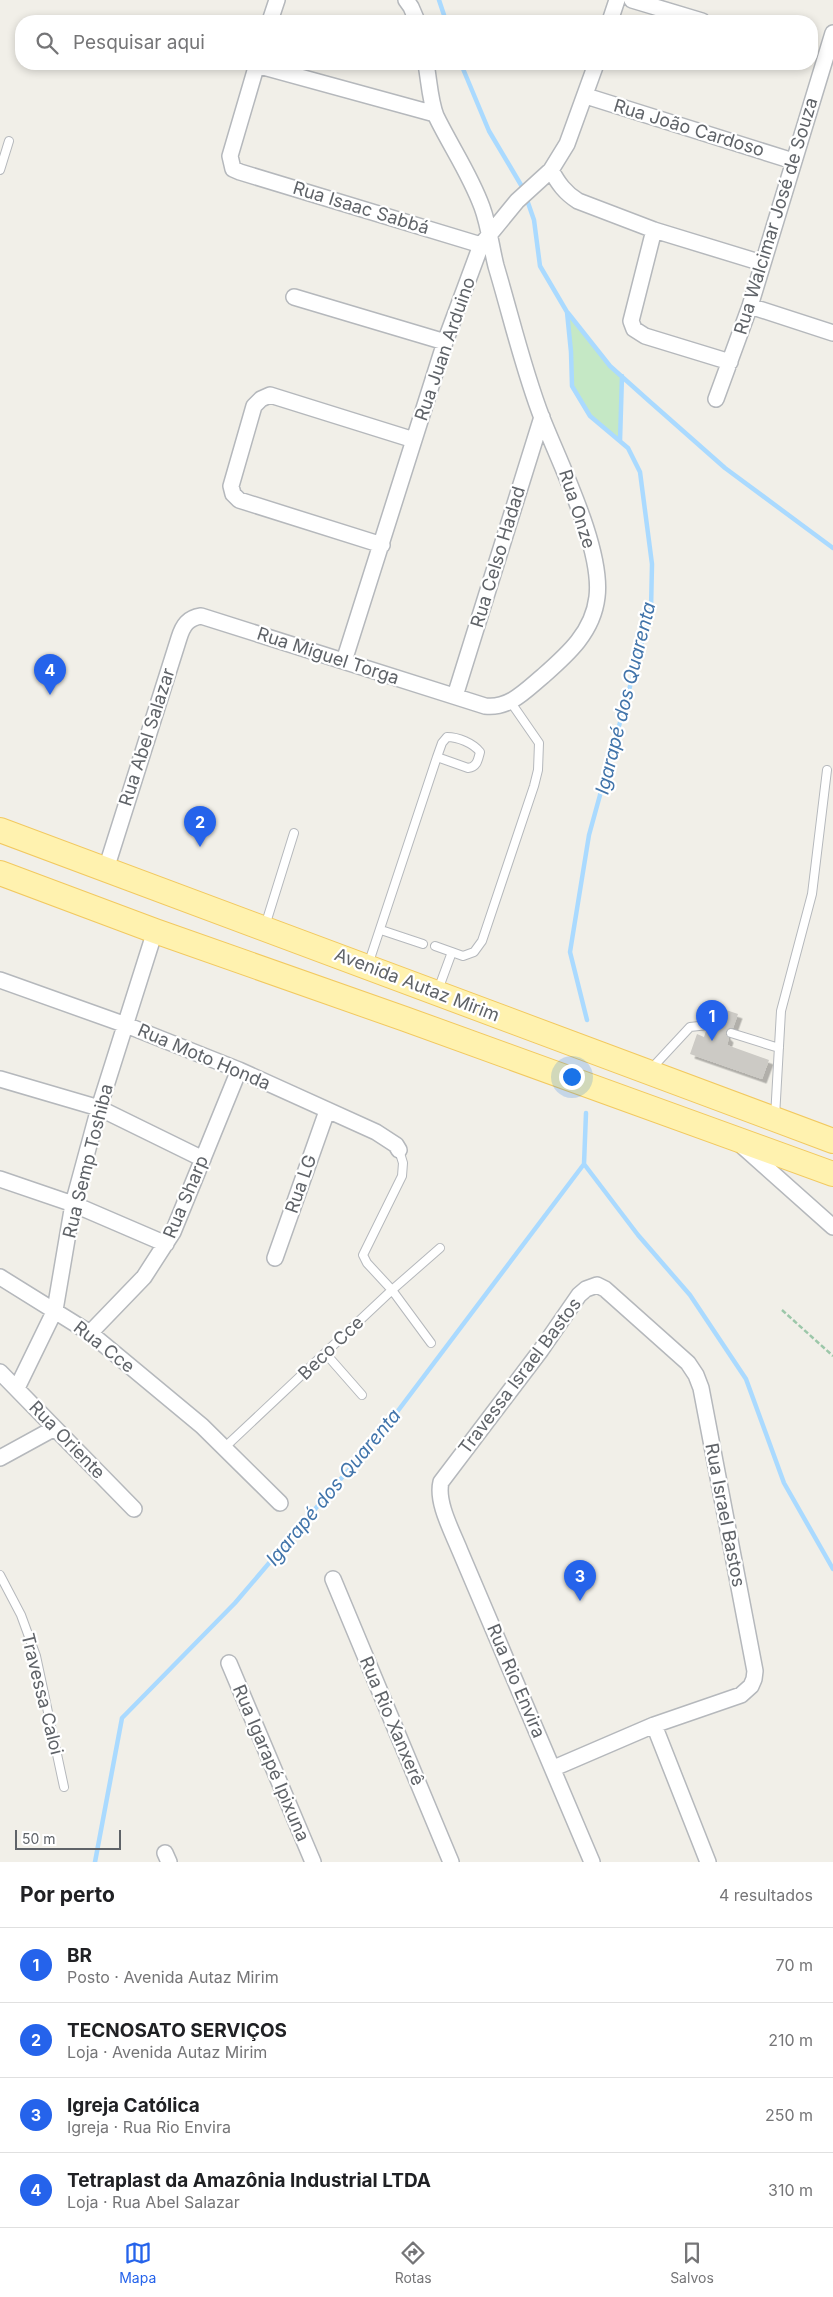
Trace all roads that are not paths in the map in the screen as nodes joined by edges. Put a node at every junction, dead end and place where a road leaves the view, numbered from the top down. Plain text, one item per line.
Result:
1 (277, 0) edge
2 (406, 0) edge
3 (617, 0) edge
4 (632, 0) edge
5 (272, 15) edge
6 (414, 15) edge
7 (612, 15) edge
8 (682, 15) edge
9 (833, 33) edge
10 (818, 56) edge
11 (255, 70) edge
12 (278, 70) edge
13 (427, 70) edge
14 (594, 70) edge
15 (815, 70) edge
16 (586, 96) junction
17 (436, 114) junction
18 (9, 141) dead end
19 (793, 161) junction
20 (0, 170) edge
21 (548, 173) junction
22 (654, 230) junction
23 (485, 240) junction
24 (762, 263) junction
25 (294, 298) dead end
26 (750, 306) junction
27 (833, 333) edge
28 (445, 342) junction
29 (730, 362) junction
30 (716, 399) dead end
31 (542, 417) junction
32 (414, 440) junction
33 (382, 545) junction
34 (201, 616) joint
35 (344, 661) junction
36 (455, 696) junction
37 (510, 701) junction
38 (437, 757) junction
39 (827, 770) dead end
40 (0, 830) edge
41 (294, 833) dead end
42 (106, 868) junction
43 (0, 873) edge
44 (264, 928) junction
45 (381, 930) junction
46 (155, 931) junction
47 (423, 944) dead end
48 (435, 946) dead end
49 (452, 952) junction
50 (368, 967) junction
51 (0, 980) edge
52 (427, 989) junction
53 (405, 1018) junction
54 (126, 1025) junction
55 (708, 1025) dead end
56 (732, 1033) dead end
57 (779, 1048) junction
58 (238, 1070) junction
59 (649, 1072) junction
60 (0, 1079) edge
61 (99, 1108) junction
62 (327, 1111) junction
63 (775, 1119) junction
64 (732, 1138) junction
65 (833, 1141) edge
66 (399, 1150) joint
67 (203, 1159) junction
68 (833, 1174) edge
69 (0, 1179) edge
70 (73, 1204) junction
71 (833, 1227) edge
72 (166, 1244) junction
73 (440, 1248) dead end
74 (275, 1258) dead end
75 (0, 1278) edge
76 (392, 1290) junction
77 (54, 1310) junction
78 (90, 1333) junction
79 (431, 1343) dead end
80 (326, 1354) junction
81 (688, 1363) joint
82 (0, 1372) edge
83 (17, 1388) junction
84 (362, 1395) dead end
85 (53, 1429) junction
86 (224, 1448) junction
87 (0, 1458) edge
88 (440, 1500) joint
89 (280, 1503) dead end
90 (134, 1508) dead end
91 (0, 1575) edge
92 (333, 1579) dead end
93 (229, 1663) dead end
94 (654, 1724) junction
95 (554, 1768) junction
96 (64, 1788) dead end
97 (313, 1862) edge
98 (451, 1862) edge
99 (592, 1862) edge
100 (708, 1862) edge

1 - 5 street
2 - 6 street
3 - 7 street
4 - 8 street
9 - 10 street, Rua Walcimar José de Souza
11 - 23 street, Rua Isaac Sabbá
12 - 17 street
13 - 17 street, Rua Onze
14 - 16 street, Rua Juan Arduino
15 - 19 street, Rua Walcimar José de Souza
16 - 19 street, Rua João Cardoso
16 - 21 street, Rua Juan Arduino
17 - 23 street, Rua Onze
18 - 20 lane
19 - 24 street, Rua Walcimar José de Souza
21 - 22 street
21 - 23 street, Rua Juan Arduino
22 - 24 street
22 - 29 street
23 - 28 street, Rua Juan Arduino
23 - 31 street, Rua Onze
24 - 26 street, Rua Walcimar José de Souza
25 - 28 street
26 - 27 street
26 - 29 street, Rua Walcimar José de Souza
28 - 32 street, Rua Juan Arduino
29 - 30 street, Rua Walcimar José de Souza
31 - 36 street, Rua Celso Hadad
31 - 37 street, Rua Onze
32 - 33 street, Rua Juan Arduino
32 - 33 street
33 - 35 street, Rua Juan Arduino
34 - 35 street, Rua Miguel Torga
34 - 42 street, Rua Abel Salazar
35 - 36 street, Rua Miguel Torga
36 - 37 street, Rua Onze
37 - 49 lane
38 - 38 lane
38 - 45 lane
39 - 57 lane
40 - 42 main road, Avenida Autaz Mirim
41 - 44 lane
42 - 44 main road, Avenida Autaz Mirim
43 - 46 main road, Avenida Autaz Mirim
44 - 50 main road, Avenida Autaz Mirim
45 - 47 lane
45 - 50 lane
46 - 53 main road, Avenida Autaz Mirim
46 - 54 street, Rua Semp Toshiba
48 - 49 lane
49 - 52 lane
50 - 52 main road, Avenida Autaz Mirim
51 - 54 street, Rua Moto Honda
52 - 53 main road
52 - 59 main road, Avenida Autaz Mirim
53 - 64 main road, Avenida Autaz Mirim
54 - 58 street, Rua Moto Honda
54 - 61 street, Rua Semp Toshiba
55 - 59 lane
56 - 57 lane
57 - 63 lane
58 - 62 street, Rua Moto Honda
58 - 67 street, Rua Sharp
59 - 63 main road, Avenida Autaz Mirim
60 - 61 street
61 - 67 street
61 - 70 street, Rua Semp Toshiba
62 - 66 street, Rua Moto Honda
62 - 74 street, Rua LG
63 - 65 main road, Avenida Autaz Mirim
64 - 68 main road, Avenida Autaz Mirim
64 - 71 street
66 - 76 lane
67 - 72 street, Rua Sharp
69 - 70 street
70 - 72 street
70 - 77 street, Rua Semp Toshiba
72 - 78 street, Rua Sharp
73 - 76 lane, Beco Cce
75 - 77 street, Rua Cce
76 - 79 lane
76 - 80 lane, Beco Cce
77 - 78 street, Rua Cce
77 - 83 street, Rua Semp Toshiba
78 - 86 street, Rua Cce
80 - 84 lane
80 - 86 lane, Beco Cce
81 - 88 street, Travessa Israel Bastos
81 - 94 street, Rua Israel Bastos
82 - 83 street, Rua Oriente
83 - 85 street, Rua Oriente
85 - 87 street
85 - 90 street, Rua Oriente
86 - 89 street
88 - 95 street, Rua Rio Envira
91 - 96 lane, Travessa Caloi
92 - 98 street, Rua Rio Xanxerê
93 - 97 street, Rua Igarapé Ipixuna
94 - 95 street
94 - 100 street
95 - 99 street, Rua Rio Envira

